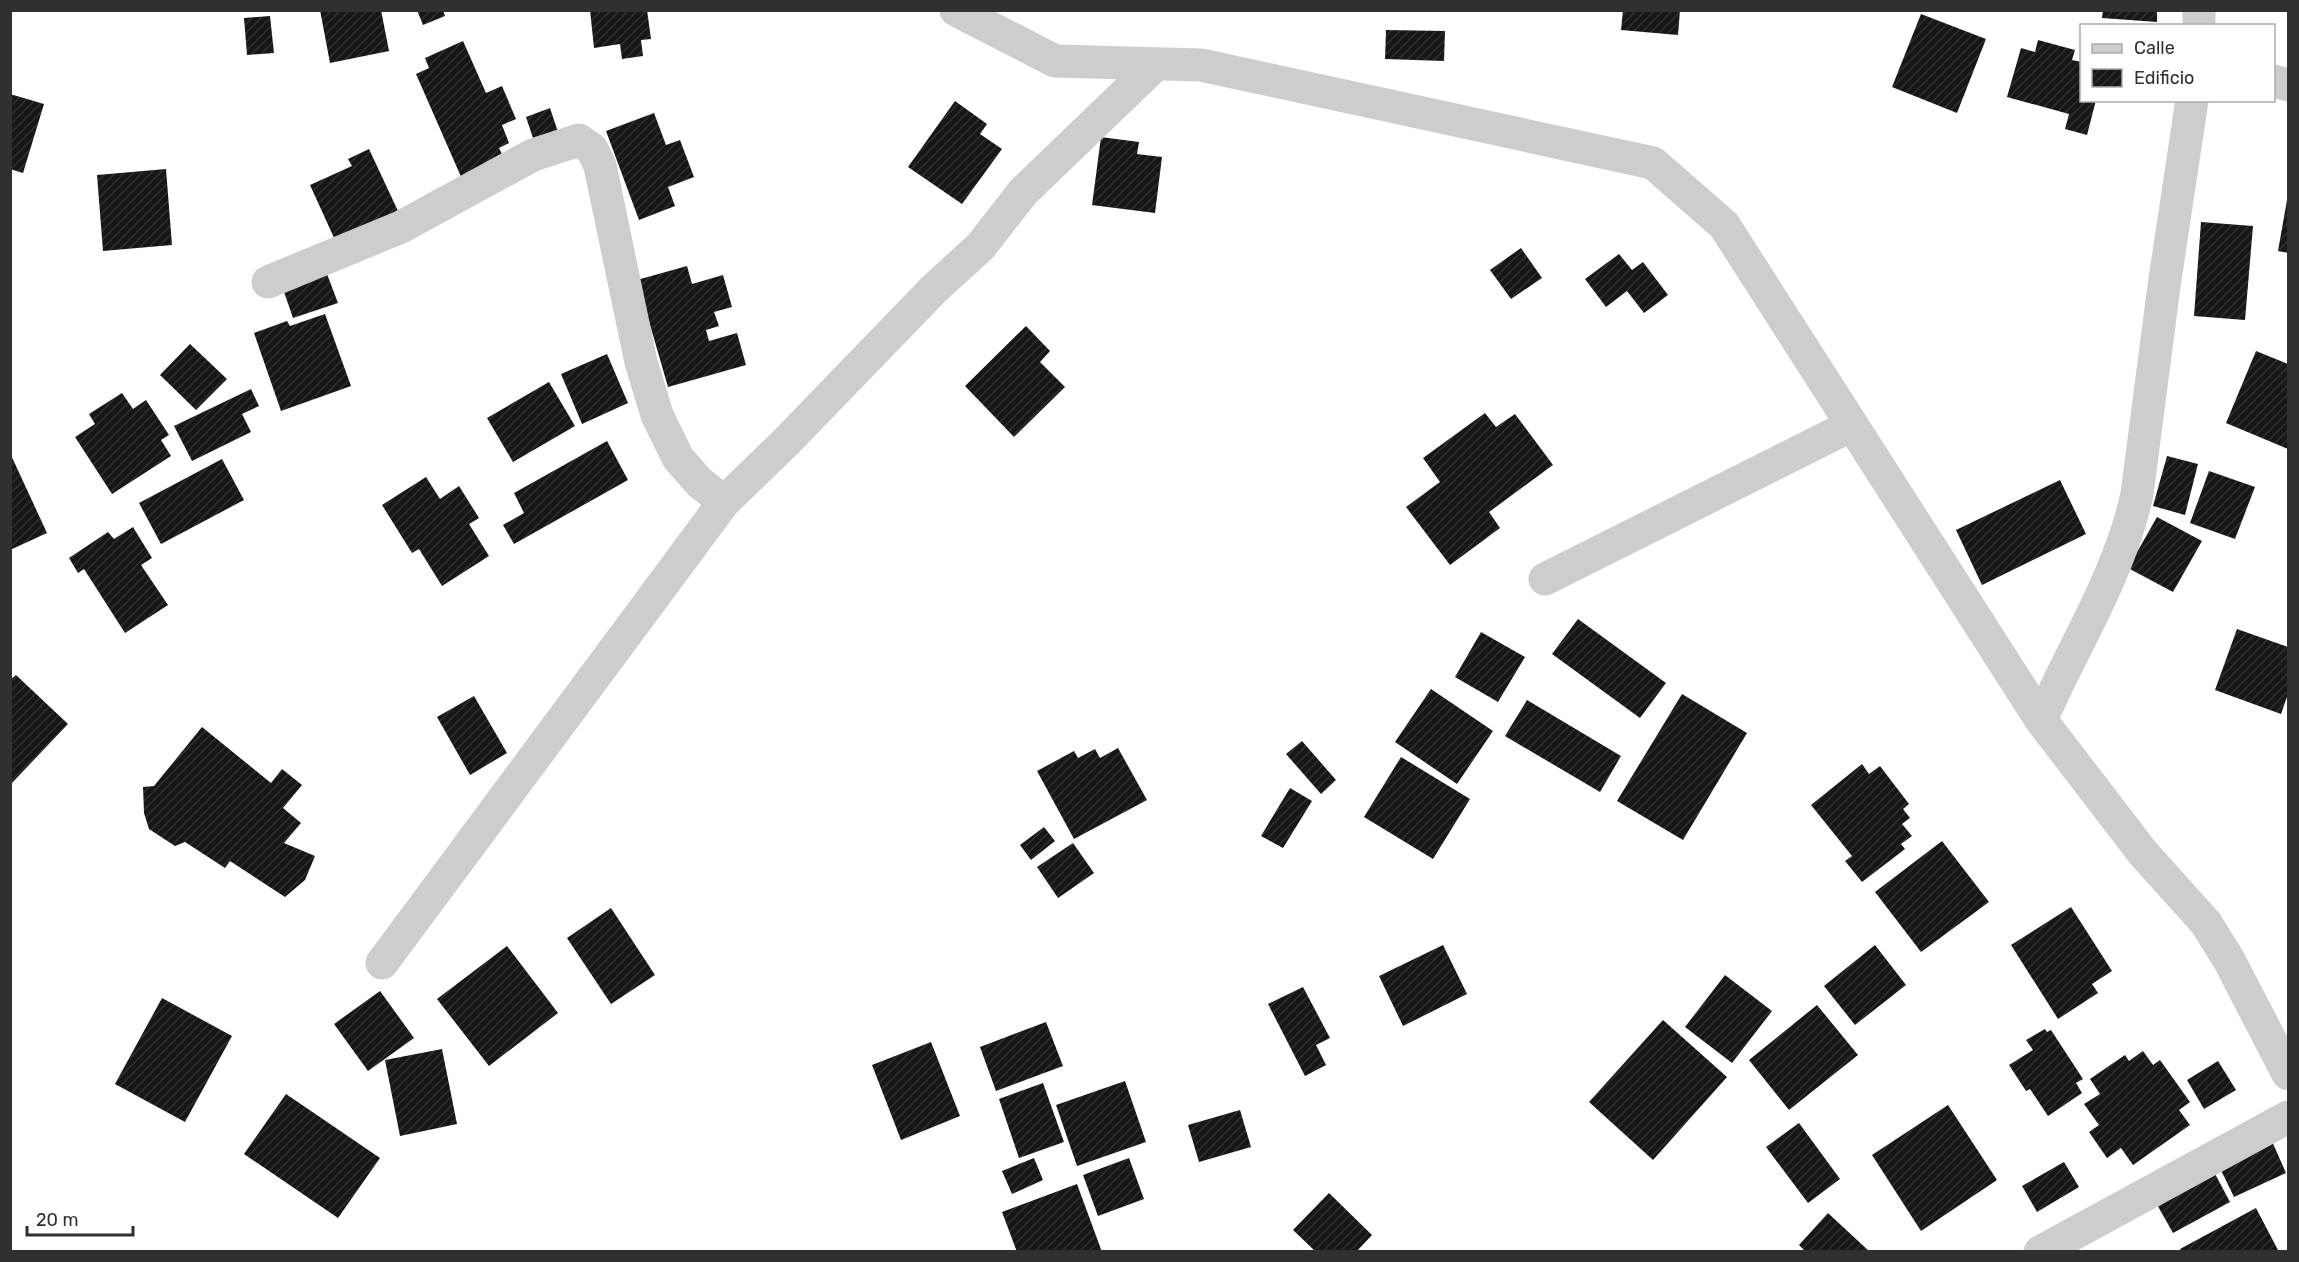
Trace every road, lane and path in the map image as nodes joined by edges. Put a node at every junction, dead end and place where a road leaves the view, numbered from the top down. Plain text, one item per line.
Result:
1 (956, 10) edge
2 (1156, 64) junction
3 (2192, 102) edge
4 (268, 282) dead end
5 (1852, 425) junction
6 (724, 502) junction
7 (1545, 579) dead end
8 (2041, 720) junction
9 (382, 963) dead end
10 (2289, 1074) edge
11 (2289, 1117) edge
12 (2040, 1251) edge

1 - 2 street
2 - 5 street
2 - 6 street
3 - 8 street
4 - 6 street
5 - 7 street
5 - 8 street
6 - 9 street
8 - 10 street
11 - 12 street

